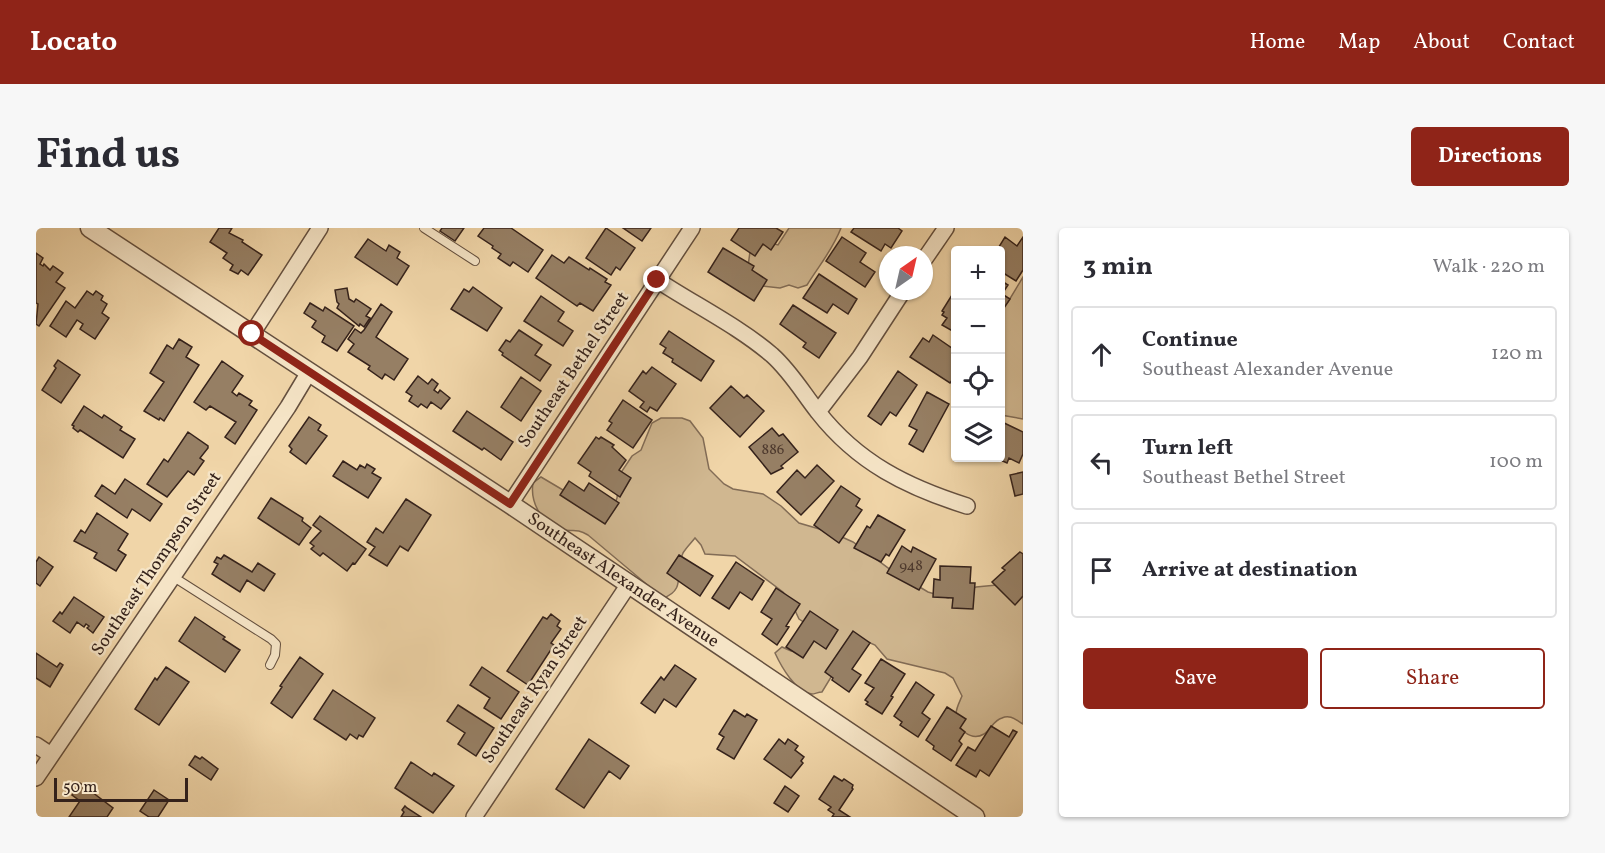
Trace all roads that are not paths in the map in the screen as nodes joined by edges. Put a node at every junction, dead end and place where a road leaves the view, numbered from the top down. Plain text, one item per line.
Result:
1 (90, 228) edge
2 (320, 228) edge
3 (424, 228) edge
4 (692, 228) edge
5 (946, 228) edge
6 (933, 247) edge
7 (475, 261) dead end
8 (657, 280) junction
9 (897, 300) edge
10 (252, 334) junction
11 (309, 372) junction
12 (818, 412) junction
13 (510, 504) junction
14 (967, 506) dead end
15 (172, 576) junction
16 (629, 584) junction
17 (270, 664) dead end
18 (36, 745) edge
19 (51, 755) junction
20 (36, 778) edge
21 (474, 817) edge
22 (975, 817) edge

1 - 10 street, Southeast Alexander Avenue
2 - 10 street
3 - 7 lane
4 - 8 street, Southeast Bethel Street
5 - 6 street
8 - 12 street
8 - 13 street, Southeast Bethel Street
9 - 12 street
10 - 11 street, Southeast Alexander Avenue
11 - 13 street, Southeast Alexander Avenue
11 - 15 street, Southeast Thompson Street
12 - 14 street
13 - 16 street, Southeast Alexander Avenue
15 - 17 lane
15 - 19 street, Southeast Thompson Street
16 - 21 street, Southeast Ryan Street
16 - 22 street, Southeast Alexander Avenue
18 - 19 street
19 - 20 street, Southeast Thompson Street

